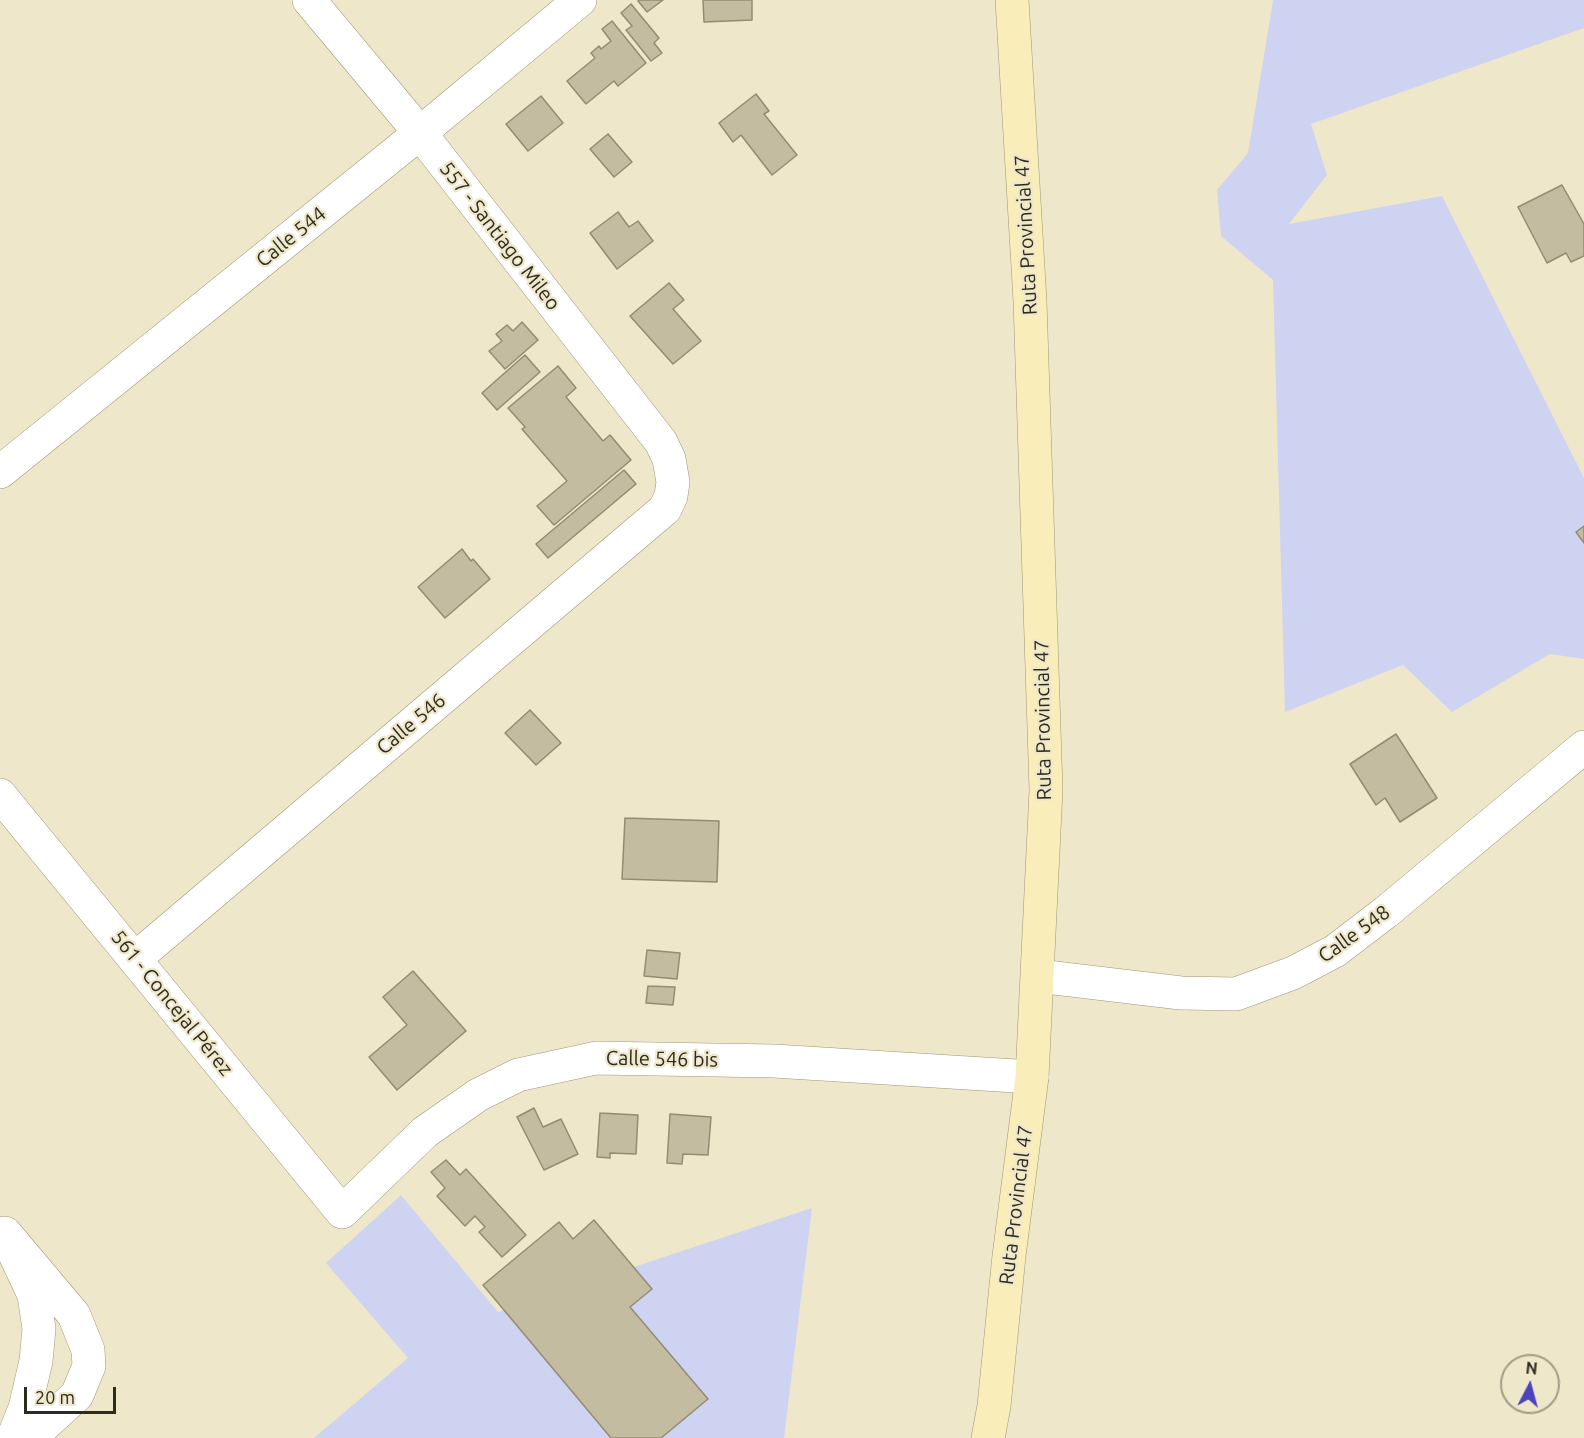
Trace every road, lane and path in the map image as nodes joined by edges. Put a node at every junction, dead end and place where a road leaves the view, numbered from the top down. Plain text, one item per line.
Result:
1 (309, 0) edge
2 (580, 0) edge
3 (1012, 0) edge
4 (420, 133) junction
5 (0, 472) edge
6 (674, 482) joint
7 (1584, 747) edge
8 (0, 795) edge
9 (136, 958) junction
10 (1038, 976) junction
11 (1032, 1077) junction
12 (342, 1212) joint
13 (2, 1231) edge
14 (13, 1438) edge
15 (30, 1438) edge
16 (988, 1438) edge

1 - 4 street, 557 - Santiago Mileo
2 - 4 street, Calle 544
3 - 10 main road, Ruta Provincial 47
4 - 5 street, Calle 544
4 - 6 street, 557 - Santiago Mileo
6 - 9 street, Calle 546
7 - 10 street, Calle 548
8 - 9 street, 561 - Concejal Pérez
9 - 12 street, 561 - Concejal Pérez
10 - 11 main road, Ruta Provincial 47
11 - 12 street, Calle 546 bis
11 - 16 main road, Ruta Provincial 47
13 - 14 street
13 - 15 street

